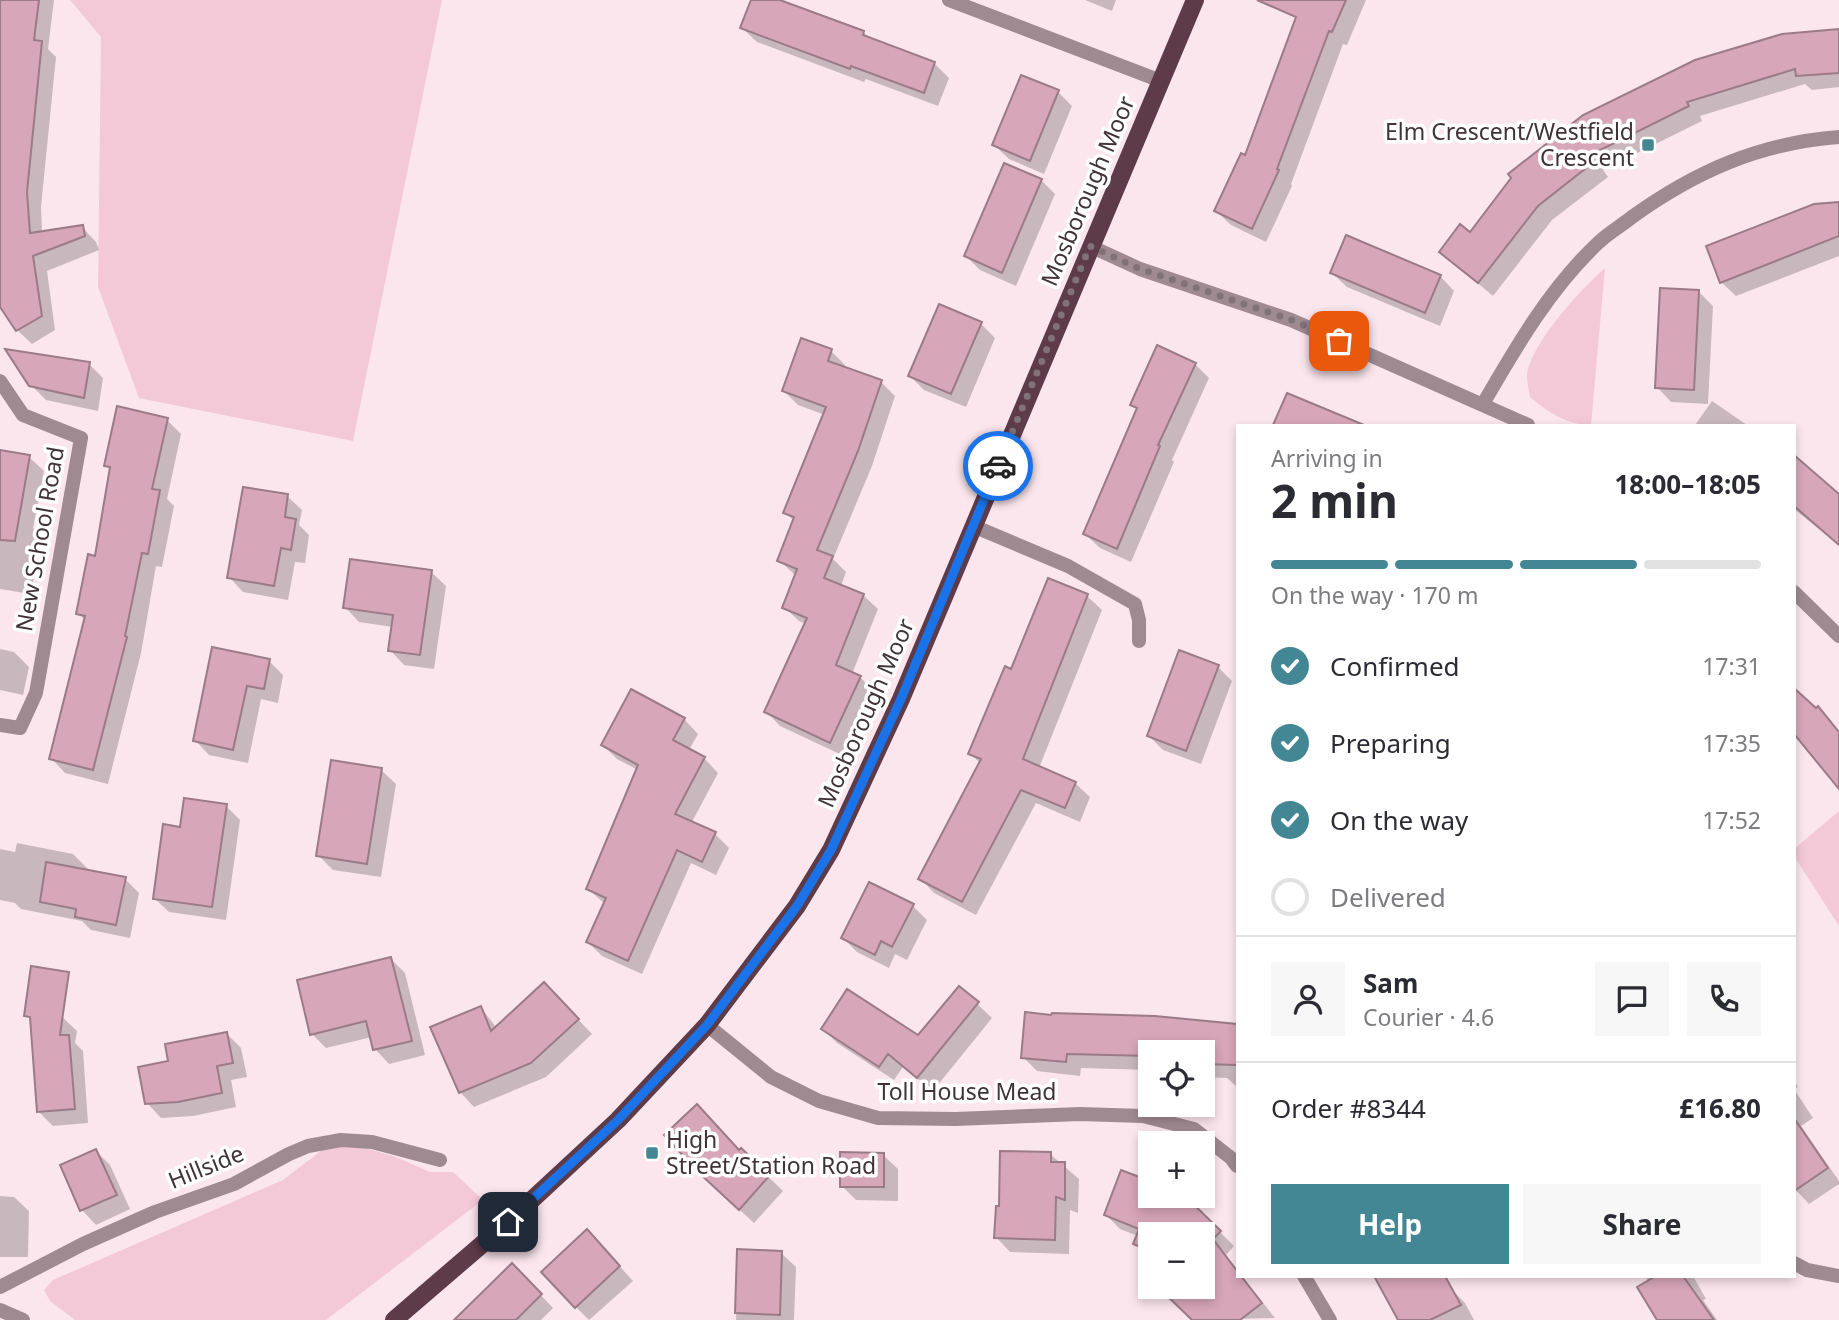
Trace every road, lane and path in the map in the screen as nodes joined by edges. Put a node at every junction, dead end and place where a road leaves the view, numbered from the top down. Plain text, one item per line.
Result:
1 (949, 0) edge
2 (1195, 0) edge
3 (1161, 81) junction
4 (1839, 137) edge
5 (1090, 246) junction
6 (0, 381) edge
7 (1483, 404) junction
8 (1526, 424) edge
9 (973, 526) junction
10 (1796, 594) edge
11 (1839, 636) edge
12 (1139, 641) dead end
13 (0, 725) edge
14 (707, 1025) junction
15 (440, 1160) dead end
16 (1236, 1165) edge
17 (1796, 1264) edge
18 (1839, 1276) edge
19 (1305, 1278) edge
20 (0, 1287) edge
21 (0, 1310) edge
22 (23, 1320) edge
23 (394, 1320) edge
24 (1330, 1320) edge

1 - 3 street
2 - 3 main road, Mosborough Moor
3 - 5 main road, Mosborough Moor
4 - 7 street
5 - 7 street
5 - 9 main road, Mosborough Moor
6 - 13 street, New School Road
7 - 8 street
9 - 12 street
9 - 14 main road, Mosborough Moor
10 - 11 street
14 - 16 street, Toll House Mead
14 - 23 main road, Mosborough Moor
15 - 20 street, Hillside
17 - 18 street
19 - 24 street
21 - 22 street

